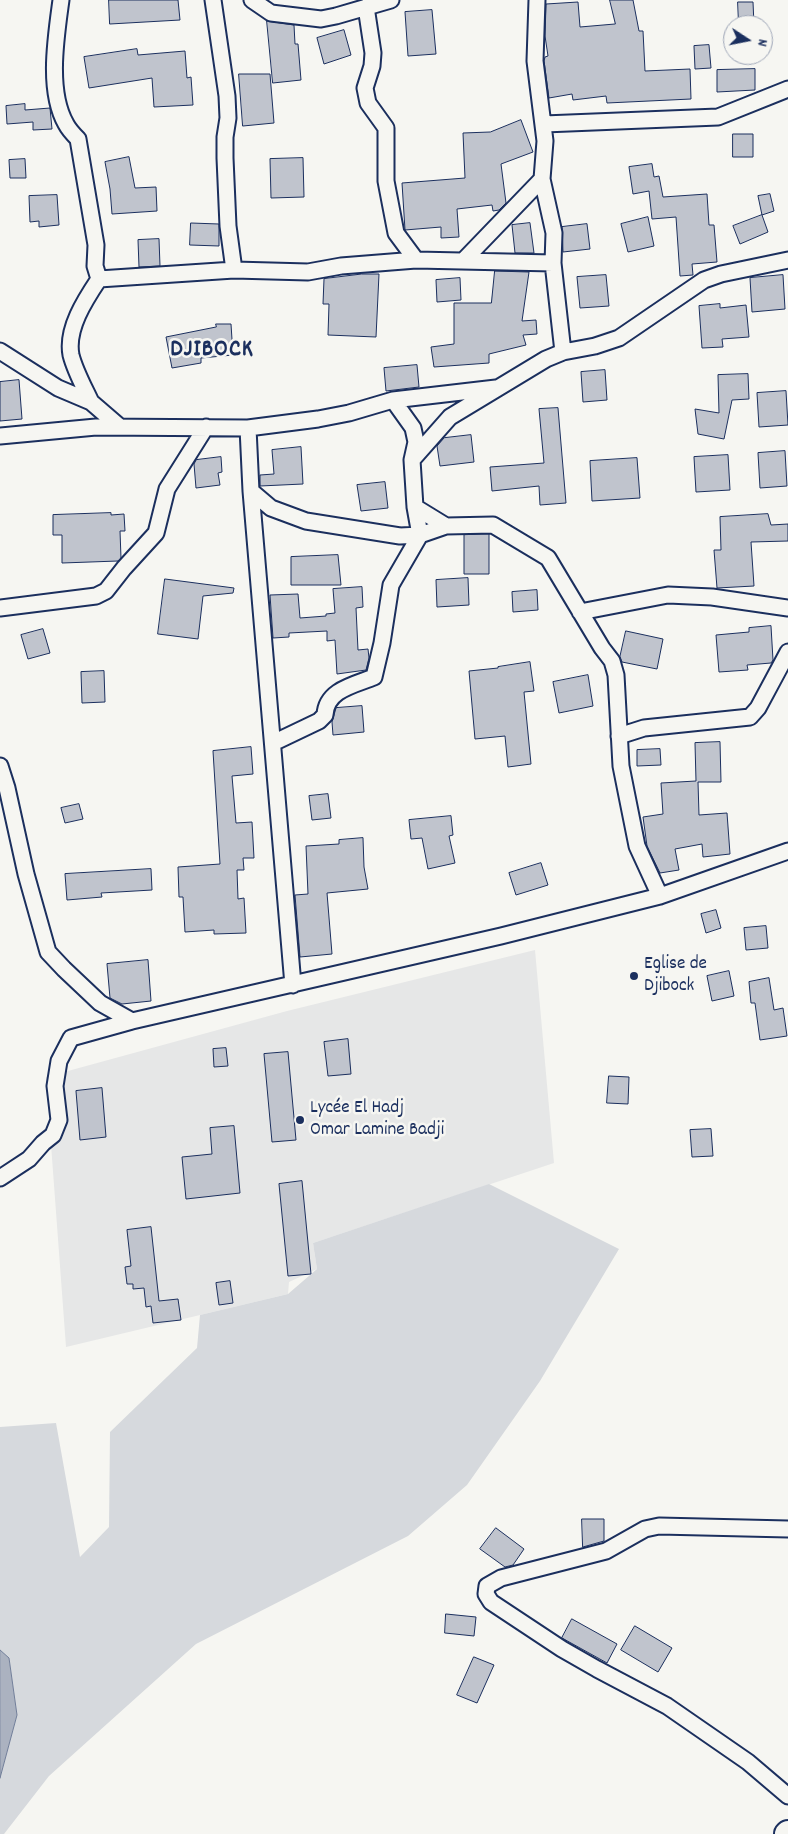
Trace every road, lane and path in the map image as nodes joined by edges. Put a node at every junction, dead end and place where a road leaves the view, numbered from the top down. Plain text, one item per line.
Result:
1 (61, 0) edge
2 (213, 0) edge
3 (252, 0) edge
4 (391, 0) edge
5 (537, 0) edge
6 (366, 7) junction
7 (788, 89) edge
8 (544, 124) junction
9 (542, 179) junction
10 (416, 260) junction
11 (788, 260) edge
12 (463, 262) junction
13 (553, 263) junction
14 (234, 270) junction
15 (99, 279) junction
16 (0, 352) edge
17 (562, 352) junction
18 (496, 388) junction
19 (394, 400) junction
20 (91, 402) junction
21 (120, 427) junction
22 (206, 427) junction
23 (248, 428) junction
24 (0, 436) edge
25 (412, 460) junction
26 (251, 491) junction
27 (416, 507) junction
28 (446, 526) junction
29 (420, 535) junction
30 (0, 608) edge
31 (788, 608) edge
32 (580, 612) junction
33 (788, 652) edge
34 (619, 736) junction
35 (273, 744) junction
36 (0, 766) edge
37 (788, 851) edge
38 (660, 896) junction
39 (293, 985) junction
40 (132, 1021) junction
41 (0, 1178) edge
42 (788, 1529) edge
43 (788, 1796) edge

1 - 15 street
2 - 14 street
3 - 6 street
4 - 6 street
5 - 8 street
6 - 10 street
7 - 8 street
8 - 9 street
9 - 12 street
9 - 13 street
10 - 12 street
10 - 14 street
11 - 17 street
12 - 13 street
13 - 17 street
14 - 15 street
15 - 20 street
16 - 20 street
17 - 18 street
18 - 19 street
18 - 25 street
19 - 23 street
19 - 25 street
20 - 21 street
21 - 22 street
21 - 24 street
22 - 23 street
22 - 30 street
23 - 26 street
25 - 27 street
26 - 29 street
26 - 35 street
27 - 28 street
27 - 29 street
28 - 29 street
28 - 32 street
29 - 35 street
31 - 32 street
32 - 34 street
33 - 34 street
34 - 38 street
35 - 39 street
36 - 40 street
37 - 38 street
38 - 39 street
39 - 40 street
40 - 41 street
42 - 43 street

